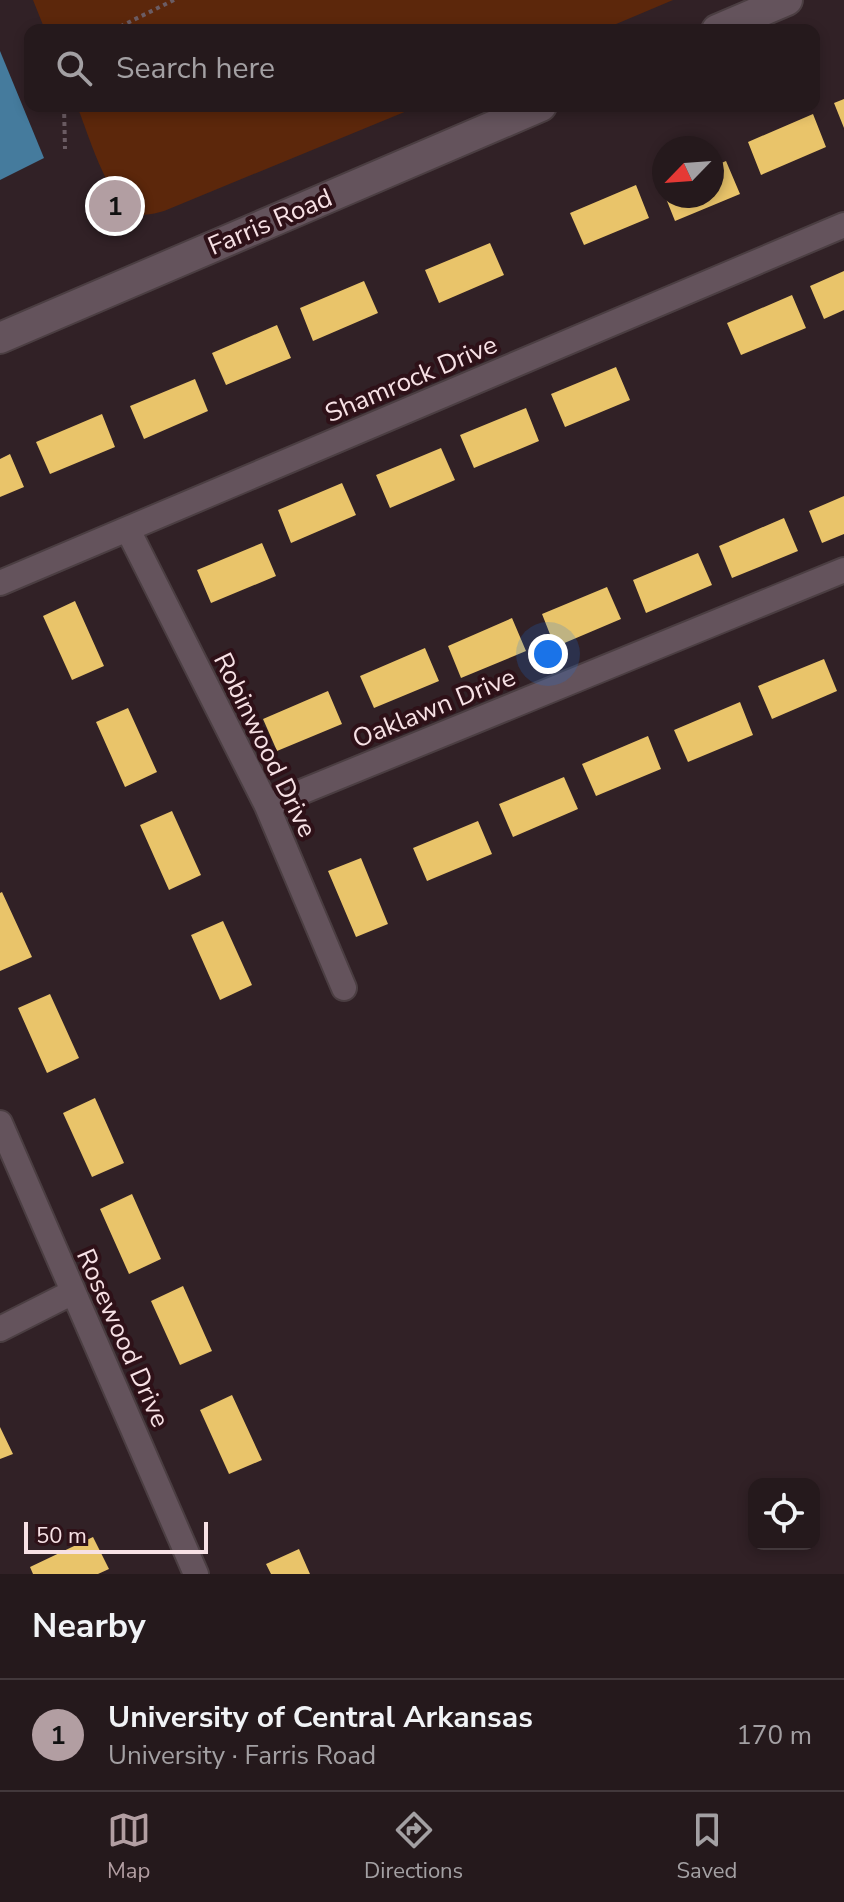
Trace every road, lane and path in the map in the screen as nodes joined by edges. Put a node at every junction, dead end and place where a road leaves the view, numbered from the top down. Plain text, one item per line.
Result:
1 (174, 0) edge
2 (787, 0) edge
3 (125, 24) edge
4 (731, 24) edge
5 (64, 112) edge
6 (527, 112) edge
7 (65, 149) dead end
8 (844, 225) edge
9 (0, 338) edge
10 (128, 530) junction
11 (844, 570) edge
12 (0, 583) edge
13 (267, 806) junction
14 (344, 988) dead end
15 (0, 1123) edge
16 (73, 1292) junction
17 (0, 1329) edge
18 (196, 1574) edge

1 - 3 path
2 - 4 street
5 - 7 path
6 - 9 street, Farris Road
8 - 10 street, Shamrock Drive
10 - 12 street, Shamrock Drive
10 - 13 street, Robinwood Drive
11 - 13 street, Oaklawn Drive
13 - 14 street, Robinwood Drive
15 - 16 street, Rosewood Drive
16 - 17 street
16 - 18 street, Rosewood Drive

